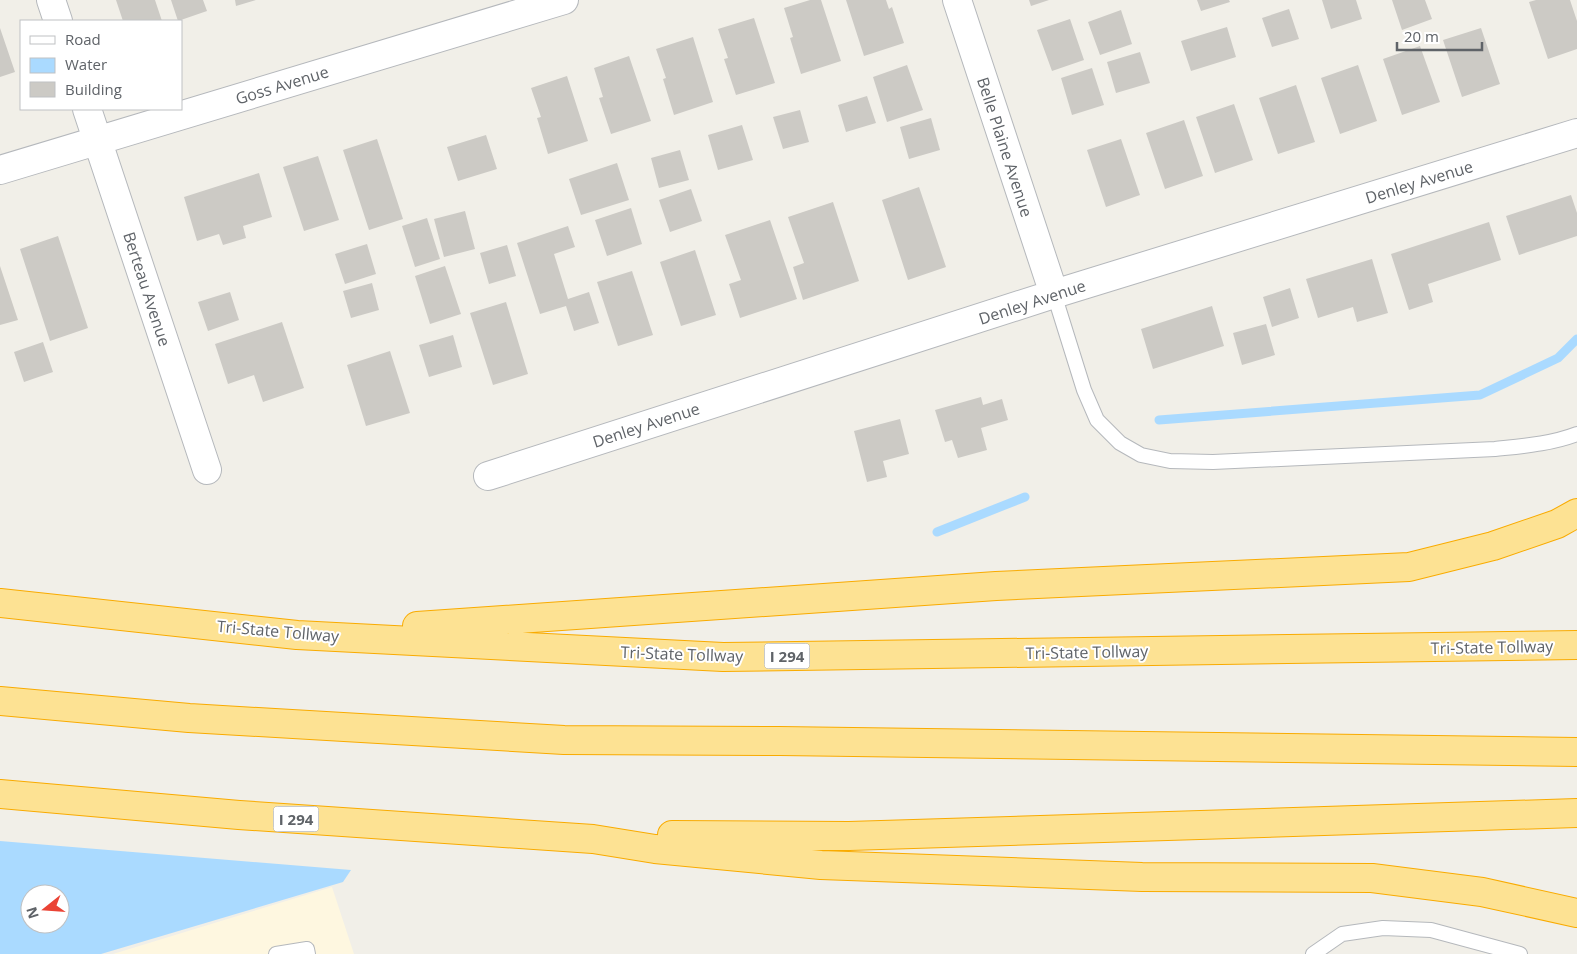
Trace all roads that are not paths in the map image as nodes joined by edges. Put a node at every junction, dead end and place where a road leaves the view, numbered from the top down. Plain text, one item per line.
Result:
1 (51, 0) edge
2 (564, 0) edge
3 (956, 0) edge
4 (58, 20) edge
5 (87, 110) edge
6 (1577, 134) edge
7 (98, 141) junction
8 (0, 170) edge
9 (1054, 294) junction
10 (1577, 434) edge
11 (207, 470) dead end
12 (488, 476) dead end
13 (1577, 513) edge
14 (0, 603) edge
15 (297, 635) junction
16 (1577, 645) edge
17 (0, 701) edge
18 (1577, 752) edge
19 (0, 794) edge
20 (1577, 813) edge
21 (593, 839) junction
22 (1577, 913) edge
23 (276, 954) edge
24 (308, 954) edge
25 (1313, 954) edge
26 (1520, 954) edge

1 - 4 street
2 - 7 street, Goss Avenue
3 - 9 street, Belle Plaine Avenue
5 - 7 street, Berteau Avenue
6 - 9 street, Denley Avenue
7 - 8 street, Goss Avenue
7 - 11 street, Berteau Avenue
9 - 10 lane
9 - 12 street, Denley Avenue
13 - 15 highway
14 - 15 highway, Tri-State Tollway / I 294
15 - 16 highway, Tri-State Tollway / I 294
17 - 18 highway
19 - 21 highway, I 294
20 - 21 highway, I 294
21 - 22 highway
23 - 24 lane
25 - 26 lane

